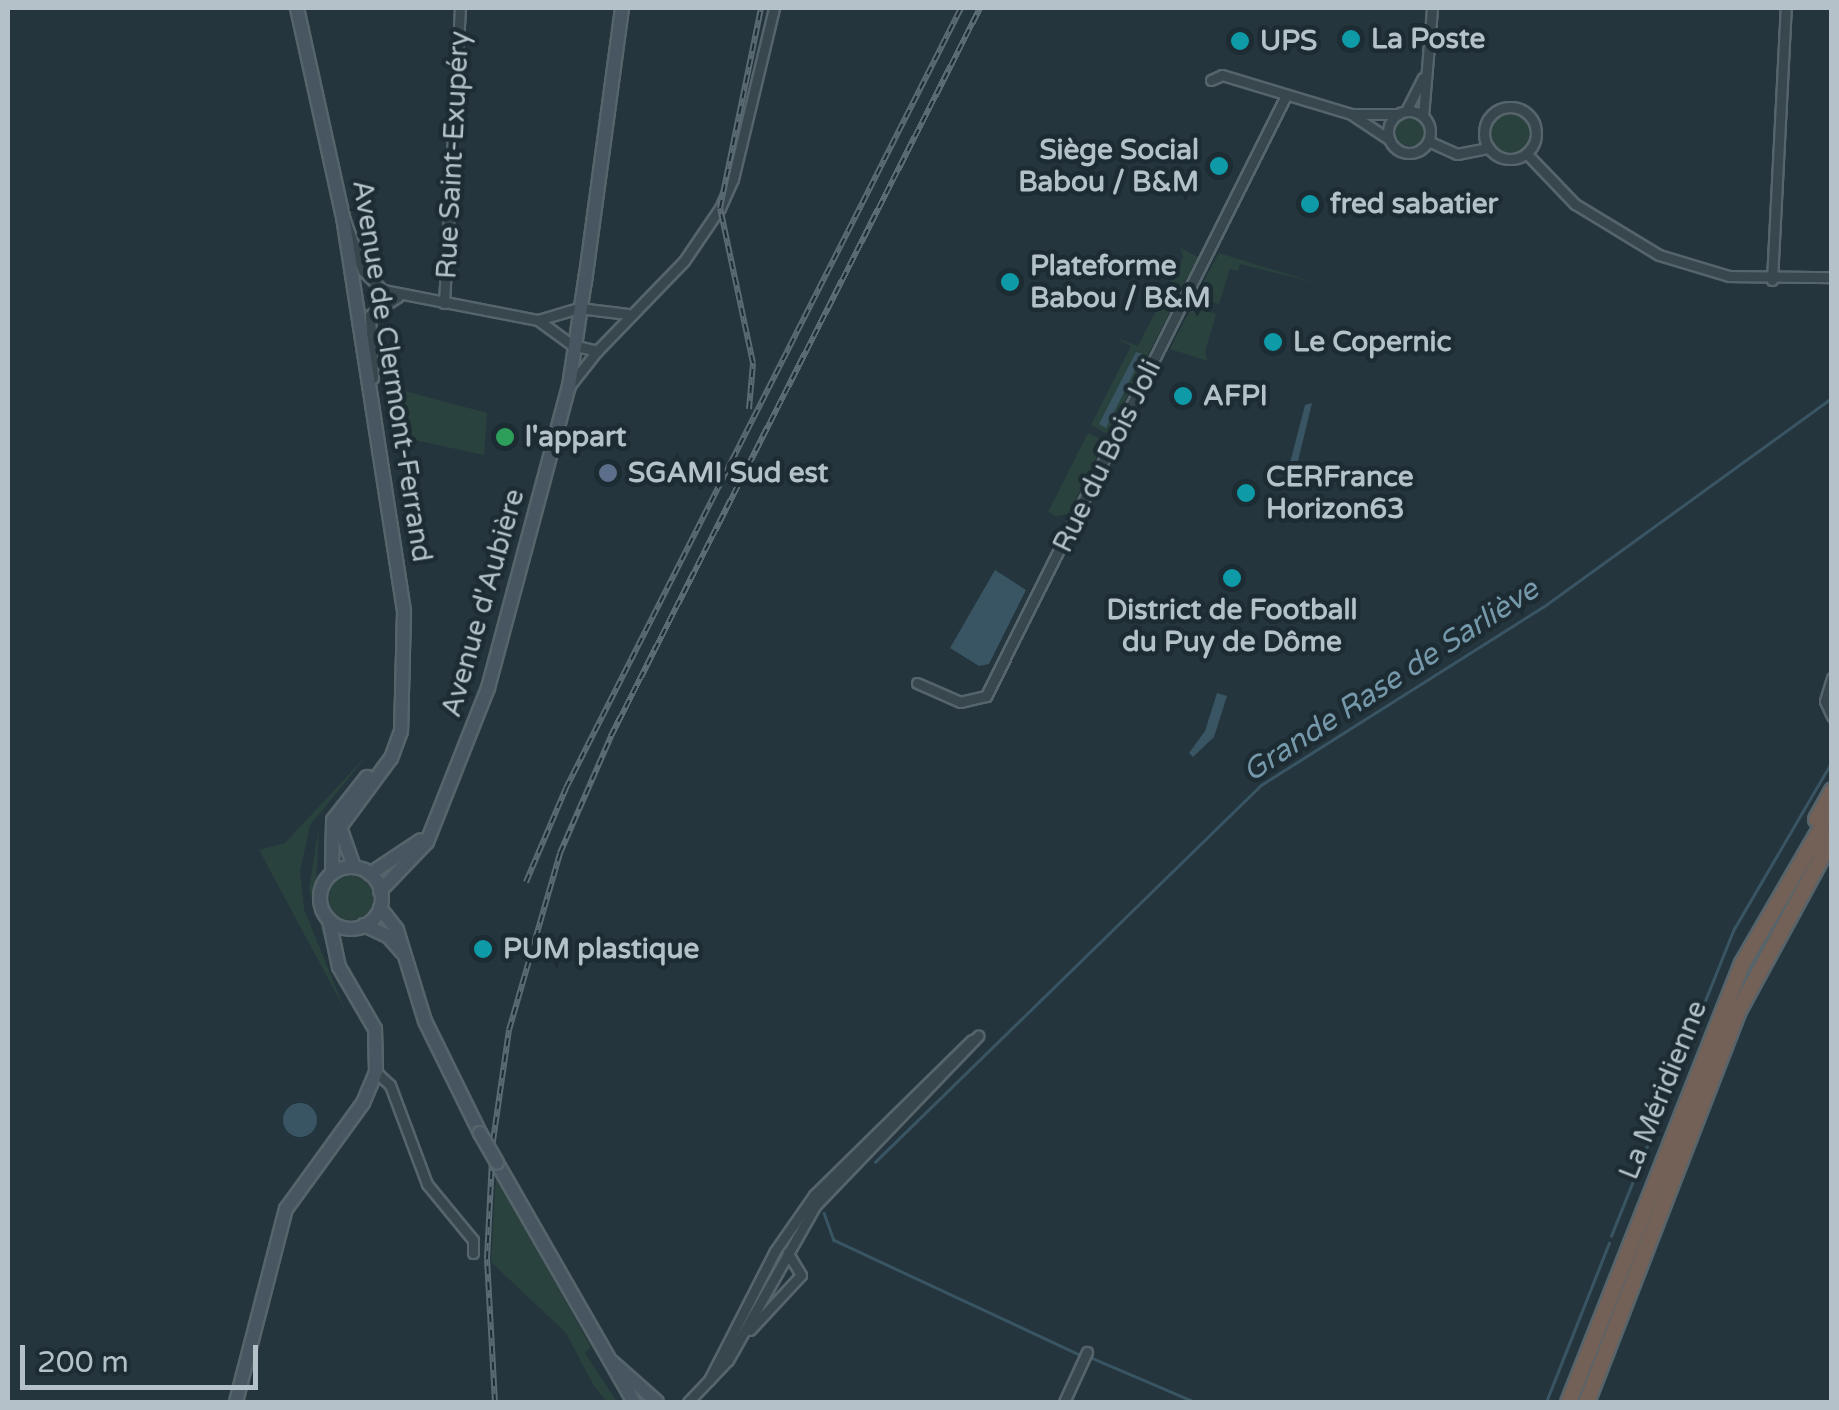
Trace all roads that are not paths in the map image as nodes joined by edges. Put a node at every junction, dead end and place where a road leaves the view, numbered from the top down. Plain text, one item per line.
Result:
1 (297, 8) edge
2 (460, 8) edge
3 (621, 8) edge
4 (774, 8) edge
5 (1432, 8) edge
6 (1786, 8) edge
7 (1424, 76) junction
8 (1211, 80) dead end
9 (1286, 94) junction
10 (1402, 113) junction
11 (1352, 114) junction
12 (1423, 116) junction
13 (1391, 141) junction
14 (1428, 141) junction
15 (1488, 148) junction
16 (1526, 154) junction
17 (342, 217) junction
18 (1832, 277) edge
19 (1772, 280) junction
20 (398, 296) junction
21 (444, 303) junction
22 (582, 308) junction
23 (628, 314) junction
24 (538, 320) junction
25 (575, 346) junction
26 (597, 351) junction
27 (568, 390) junction
28 (374, 403) junction
29 (1832, 678) edge
30 (917, 683) dead end
31 (1832, 716) edge
32 (395, 745) junction
33 (1832, 790) edge
34 (1832, 808) edge
35 (436, 824) junction
36 (1832, 836) edge
37 (1802, 850) junction
38 (354, 867) junction
39 (332, 873) junction
40 (370, 874) junction
41 (380, 891) junction
42 (380, 908) junction
43 (329, 920) junction
44 (364, 925) junction
45 (350, 928) junction
46 (335, 955) junction
47 (406, 958) junction
48 (376, 1072) junction
49 (790, 1250) junction
50 (473, 1253) dead end
51 (744, 1335) junction
52 (1087, 1352) dead end
53 (610, 1360) junction
54 (706, 1386) junction
55 (236, 1402) edge
56 (634, 1402) edge
57 (656, 1402) edge
58 (688, 1402) edge
59 (698, 1402) edge
60 (1064, 1402) edge
61 (1568, 1402) edge
62 (1586, 1402) edge

1 - 17 main road, Avenue de Clermont-Ferrand
2 - 21 street, Rue Saint-Exupéry
3 - 22 main road, Avenue d'Aubière
4 - 23 street
5 - 7 street
6 - 19 street
7 - 10 street
7 - 12 street
8 - 9 street
9 - 11 street
9 - 30 street, Rue du Bois Joli
10 - 11 street
10 - 12 street
10 - 13 street
11 - 13 street
12 - 14 street
13 - 14 street
14 - 15 street
15 - 16 street
15 - 16 street
16 - 19 street
17 - 20 street
17 - 28 main road, Avenue de Clermont-Ferrand
18 - 19 street
20 - 21 street, Rue Saint-Exupéry
20 - 28 street
21 - 24 street, Rue Saint-Exupéry
22 - 23 street
22 - 24 street
22 - 25 main road, Avenue d'Aubière
23 - 26 street
24 - 25 street
25 - 26 street
25 - 27 main road, Avenue d'Aubière
26 - 27 street
27 - 35 main road, Avenue d'Aubière
28 - 32 main road, Avenue de Clermont-Ferrand
29 - 31 street
32 - 38 main road, Avenue de Clermont-Ferrand
32 - 39 main road, Avenue de Clermont-Ferrand
33 - 37 highway
34 - 37 highway, La Méridienne
35 - 40 main road, Avenue d'Aubière
35 - 41 main road, Avenue d'Aubière
36 - 62 highway, La Méridienne
37 - 61 highway, La Méridienne
38 - 39 main road
38 - 40 main road
39 - 43 main road
40 - 41 main road
41 - 42 main road
42 - 44 main road
42 - 47 main road
43 - 45 main road
43 - 46 main road
44 - 45 main road
44 - 47 main road
45 - 46 main road
46 - 48 main road
47 - 53 main road, bridge
48 - 50 street
48 - 55 main road
49 - 51 street
49 - 51 street
49 - 54 street
51 - 54 street
52 - 60 street
53 - 56 main road
53 - 57 main road
54 - 58 street
54 - 59 street

